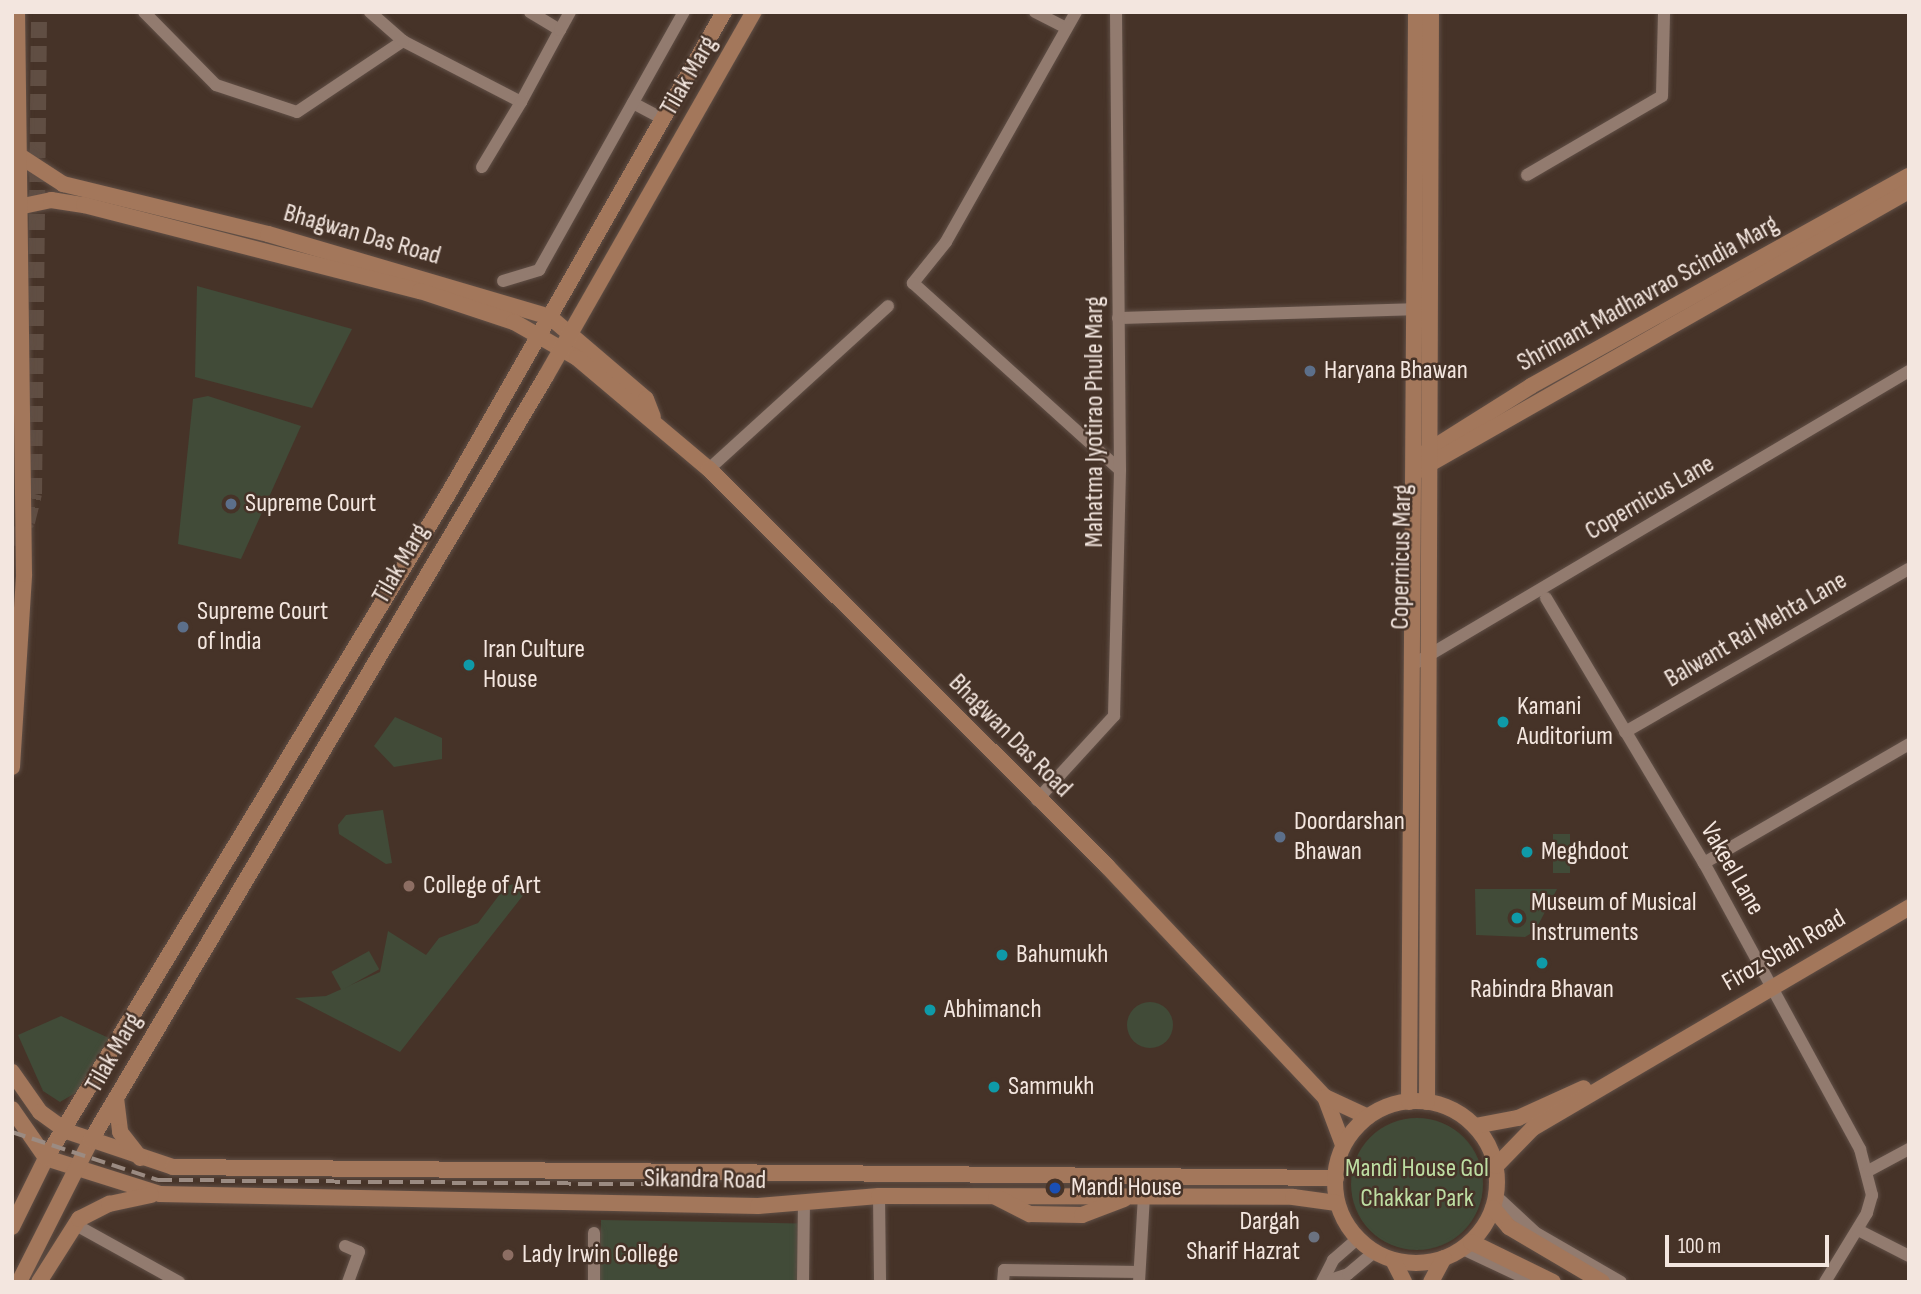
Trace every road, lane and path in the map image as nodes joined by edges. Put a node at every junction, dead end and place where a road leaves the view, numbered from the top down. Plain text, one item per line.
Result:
1 (18, 12) edge
2 (144, 12) edge
3 (370, 12) edge
4 (530, 12) edge
5 (570, 12) edge
6 (684, 12) edge
7 (724, 12) edge
8 (754, 12) edge
9 (1035, 12) edge
10 (1076, 12) edge
11 (1116, 12) edge
12 (1416, 12) edge
13 (1431, 12) edge
14 (1664, 12) edge
15 (1063, 27) junction
16 (560, 30) junction
17 (403, 41) junction
18 (521, 102) junction
19 (633, 103) junction
20 (663, 118) junction
21 (23, 158) junction
22 (482, 167) dead end
23 (1527, 175) dead end
24 (1909, 176) edge
25 (1909, 191) edge
26 (140, 201) junction
27 (23, 206) junction
28 (136, 220) junction
29 (503, 281) dead end
30 (888, 306) dead end
31 (1415, 309) junction
32 (550, 317) junction
33 (1118, 318) junction
34 (573, 331) junction
35 (540, 335) junction
36 (562, 348) junction
37 (1422, 356) junction
38 (1909, 371) edge
39 (653, 417) junction
40 (1421, 463) junction
41 (709, 469) junction
42 (1120, 470) junction
43 (1909, 569) edge
44 (1546, 598) dead end
45 (1420, 661) junction
46 (1625, 732) junction
47 (299, 737) junction
48 (1909, 744) edge
49 (321, 749) junction
50 (12, 767) edge
51 (1037, 800) junction
52 (1704, 863) junction
53 (1909, 907) edge
54 (1772, 986) junction
55 (1685, 1038) junction
56 (12, 1072) edge
57 (1325, 1097) junction
58 (116, 1098) junction
59 (1409, 1102) junction
60 (1427, 1102) junction
61 (12, 1110) edge
62 (1368, 1117) junction
63 (1475, 1126) junction
64 (66, 1131) junction
65 (91, 1140) junction
66 (1343, 1145) junction
67 (1909, 1149) edge
68 (43, 1154) junction
69 (143, 1161) junction
70 (1496, 1166) junction
71 (192, 1168) junction
72 (75, 1171) junction
73 (1868, 1171) junction
74 (1336, 1178) junction
75 (160, 1194) junction
76 (190, 1195) junction
77 (879, 1196) junction
78 (1137, 1196) junction
79 (1495, 1202) junction
80 (12, 1203) edge
81 (1337, 1203) junction
82 (804, 1205) junction
83 (74, 1224) junction
84 (12, 1227) edge
85 (1858, 1230) junction
86 (594, 1233) dead end
87 (44, 1238) junction
88 (1357, 1239) junction
89 (1467, 1245) junction
90 (345, 1246) dead end
91 (60, 1247) junction
92 (1374, 1252) junction
93 (1909, 1256) edge
94 (1444, 1258) junction
95 (1393, 1260) junction
96 (1139, 1277) edge
97 (19, 1282) edge
98 (39, 1282) edge
99 (179, 1282) edge
100 (348, 1282) edge
101 (594, 1282) edge
102 (803, 1282) edge
103 (880, 1282) edge
104 (1003, 1282) edge
105 (1323, 1282) edge
106 (1404, 1282) edge
107 (1431, 1282) edge
108 (1533, 1282) edge
109 (1553, 1282) edge
110 (1602, 1282) edge
111 (1621, 1282) edge
112 (1825, 1282) edge

1 - 21 main road
2 - 17 street
3 - 17 street
4 - 16 street
5 - 16 street
6 - 19 street
7 - 20 main road, Tilak Marg
8 - 34 main road, Tilak Marg
9 - 15 street
10 - 15 street
11 - 33 street, Mahatma Jyotirao Phule Marg
12 - 31 main road, Copernicus Marg
13 - 37 main road, Copernicus Marg
14 - 23 street
15 - 42 street
16 - 18 street
17 - 18 street
18 - 22 street
19 - 20 street
19 - 29 street
20 - 32 main road, Tilak Marg
21 - 26 main road, Bhagwan Das Road
21 - 27 main road
24 - 40 main road, Shrimant Madhavrao Scindia Marg
25 - 40 main road, Shrimant Madhavrao Scindia Marg
26 - 28 main road
26 - 32 main road, Bhagwan Das Road
27 - 28 main road, Bhagwan Das Road
27 - 50 main road
28 - 35 main road, Bhagwan Das Road
30 - 41 street
31 - 33 street
31 - 37 main road, Copernicus Marg
32 - 34 main road, Bhagwan Das Road
32 - 35 main road, Tilak Marg
33 - 42 street, Mahatma Jyotirao Phule Marg
34 - 36 main road, Tilak Marg
34 - 39 main road, Bhagwan Das Road
35 - 36 main road, Bhagwan Das Road
35 - 47 main road, Tilak Marg
36 - 39 main road, Bhagwan Das Road
36 - 49 main road, Tilak Marg
37 - 40 main road, Copernicus Marg
38 - 45 street, Copernicus Lane
39 - 41 main road, Bhagwan Das Road
40 - 45 main road, Copernicus Marg
41 - 51 main road, Bhagwan Das Road
42 - 51 street, Mahatma Jyotirao Phule Marg
43 - 46 street, Balwant Rai Mehta Lane
44 - 46 street, Vakeel Lane
45 - 59 main road, Copernicus Marg
45 - 60 main road, Copernicus Marg
46 - 52 street, Vakeel Lane
47 - 49 main road
47 - 64 main road, Tilak Marg
48 - 52 street
49 - 58 main road, Tilak Marg
51 - 57 main road, Bhagwan Das Road
52 - 54 street, Vakeel Lane
53 - 54 main road, Firoz Shah Road
54 - 55 main road, Firoz Shah Road
54 - 73 street, Vakeel Lane
55 - 63 main road, Firoz Shah Road
55 - 70 main road, Firoz Shah Road
56 - 64 main road, Sikandra Road
57 - 62 main road, Bhagwan Das Road
57 - 66 main road, Bhagwan Das Road
58 - 65 main road, Tilak Marg
58 - 69 main road
59 - 60 main road
59 - 62 main road
60 - 63 main road
61 - 68 main road
62 - 66 main road
63 - 70 main road
64 - 65 main road, Sikandra Road
64 - 68 main road, Tilak Marg
65 - 69 main road, Sikandra Road
65 - 72 main road, Tilak Marg
66 - 74 main road
67 - 73 street
68 - 72 main road, Sikandra Road
68 - 80 main road
68 - 84 main road
69 - 71 main road, Sikandra Road
70 - 79 main road
71 - 74 main road, Sikandra Road
71 - 76 main road
72 - 75 main road, Sikandra Road
72 - 87 main road, Tilak Marg
73 - 85 street, Vakeel Lane
74 - 81 main road
75 - 76 main road, Sikandra Road
75 - 83 main road
76 - 82 main road, Sikandra Road
77 - 78 main road, Sikandra Road
77 - 82 main road, Sikandra Road
77 - 103 street
78 - 81 main road, Sikandra Road
78 - 96 street
79 - 89 main road
79 - 110 main road
79 - 111 street
81 - 88 main road
82 - 102 street
83 - 91 main road
83 - 99 street
85 - 93 street
85 - 112 street, Vakeel Lane
86 - 101 street
87 - 91 main road
87 - 97 main road, Tilak Marg
88 - 92 main road
88 - 105 street
89 - 94 main road
89 - 108 street
89 - 109 main road
90 - 100 street
91 - 98 main road
92 - 95 main road
92 - 105 street
94 - 95 main road
94 - 107 main road
95 - 106 main road
96 - 104 street

